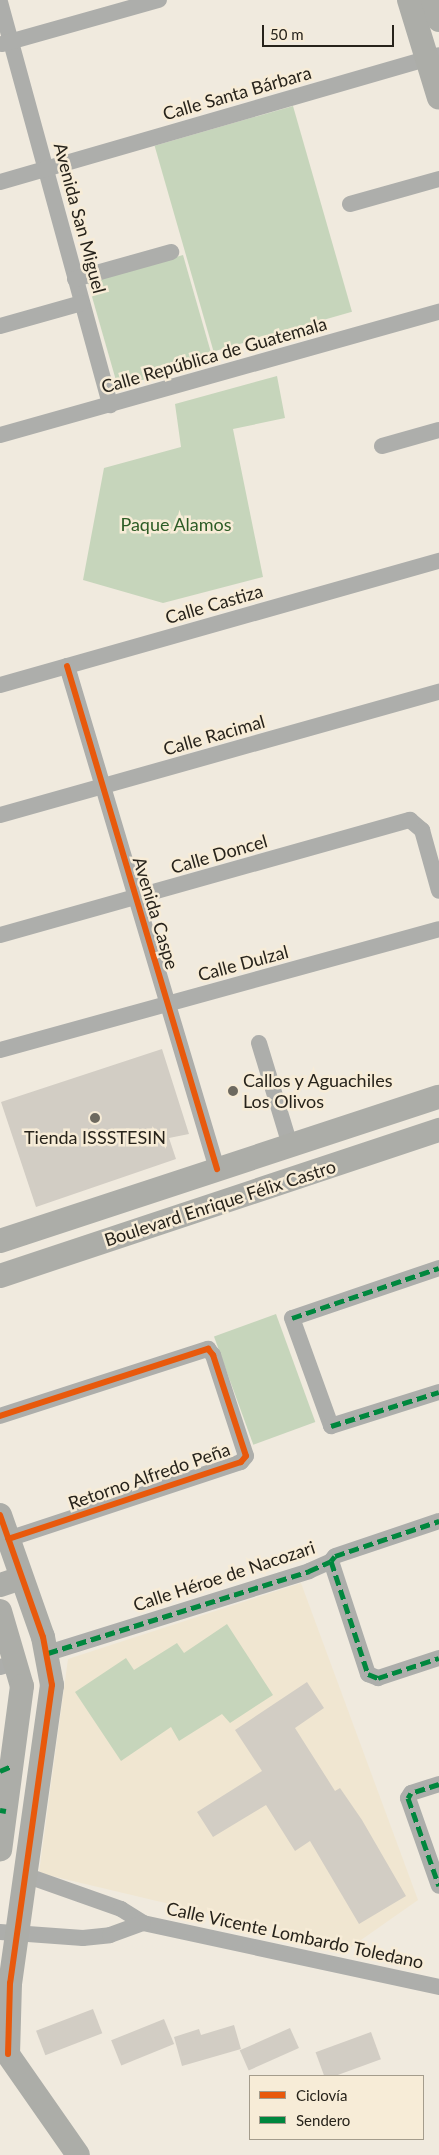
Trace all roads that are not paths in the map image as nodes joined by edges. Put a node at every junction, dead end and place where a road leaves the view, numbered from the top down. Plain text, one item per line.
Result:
1 (159, 0) edge
2 (409, 0) edge
3 (433, 0) edge
4 (0, 2) edge
5 (141, 2) edge
6 (439, 20) edge
7 (5, 43) edge
8 (433, 57) edge
9 (439, 98) edge
10 (46, 169) junction
11 (439, 179) edge
12 (0, 182) edge
13 (350, 204) dead end
14 (171, 252) dead end
15 (75, 279) junction
16 (82, 304) junction
17 (439, 312) edge
18 (0, 326) edge
19 (110, 405) junction
20 (439, 430) edge
21 (0, 435) edge
22 (382, 446) dead end
23 (439, 561) edge
24 (67, 666) junction
25 (0, 685) edge
26 (439, 692) edge
27 (103, 787) junction
28 (0, 815) edge
29 (439, 891) edge
30 (136, 898) junction
31 (439, 929) edge
32 (0, 935) edge
33 (168, 1004) junction
34 (259, 1042) dead end
35 (0, 1050) edge
36 (439, 1097) edge
37 (439, 1130) edge
38 (290, 1145) junction
39 (217, 1169) junction
40 (0, 1241) edge
41 (439, 1268) edge
42 (0, 1276) edge
43 (439, 1392) edge
44 (0, 1416) edge
45 (0, 1515) edge
46 (439, 1521) edge
47 (8, 1539) junction
48 (331, 1561) junction
49 (11, 1582) edge
50 (0, 1611) edge
51 (48, 1654) junction
52 (439, 1658) edge
53 (9, 1664) edge
54 (439, 1784) edge
55 (0, 1850) edge
56 (25, 1875) junction
57 (439, 1886) edge
58 (142, 1923) junction
59 (9, 1933) edge
60 (439, 1987) edge
61 (4, 2049) edge
62 (78, 2155) edge

1 - 5 street
2 - 8 street
3 - 6 street
4 - 7 street, Avenida San Miguel
5 - 7 street
7 - 10 street, Avenida San Miguel
8 - 9 street
8 - 10 street, Calle Santa Bárbara
10 - 12 street, Calle Santa Bárbara
10 - 15 street, Avenida San Miguel
11 - 13 street
14 - 15 street
15 - 16 street, Avenida San Miguel
16 - 18 street
16 - 19 street, Avenida San Miguel
17 - 19 street, Calle República de Guatemala
19 - 21 street, Calle República de Guatemala
20 - 22 street
23 - 24 street, Calle Castiza
24 - 25 street, Calle Castiza
24 - 27 street, Avenida Caspe
26 - 27 street, Calle Racimal
27 - 28 street, Calle Racimal
27 - 30 street, Avenida Caspe
29 - 30 street, Calle Doncel
30 - 32 street, Calle Doncel
30 - 33 street, Avenida Caspe
31 - 33 street, Calle Dulzal
33 - 35 street, Calle Dulzal
33 - 39 street, Avenida Caspe
34 - 38 street
36 - 38 street, Boulevard Enrique Félix Castro
37 - 42 street, Boulevard Enrique Félix Castro
38 - 39 street, Boulevard Enrique Félix Castro
39 - 40 street, Boulevard Enrique Félix Castro
41 - 43 street
44 - 47 street, Retorno Alfredo Peña
45 - 47 street
46 - 48 street, Calle Héroe de Nacozari
47 - 49 street
48 - 51 street, Calle Héroe de Nacozari
48 - 52 street
49 - 51 street
50 - 53 street
51 - 56 street
53 - 55 street
54 - 57 street
56 - 58 street, Calle Vicente Lombardo Toledano
56 - 59 street
58 - 59 street, Calle Vicente Lombardo Toledano
58 - 60 street, Calle Vicente Lombardo Toledano
59 - 61 street
61 - 62 street

